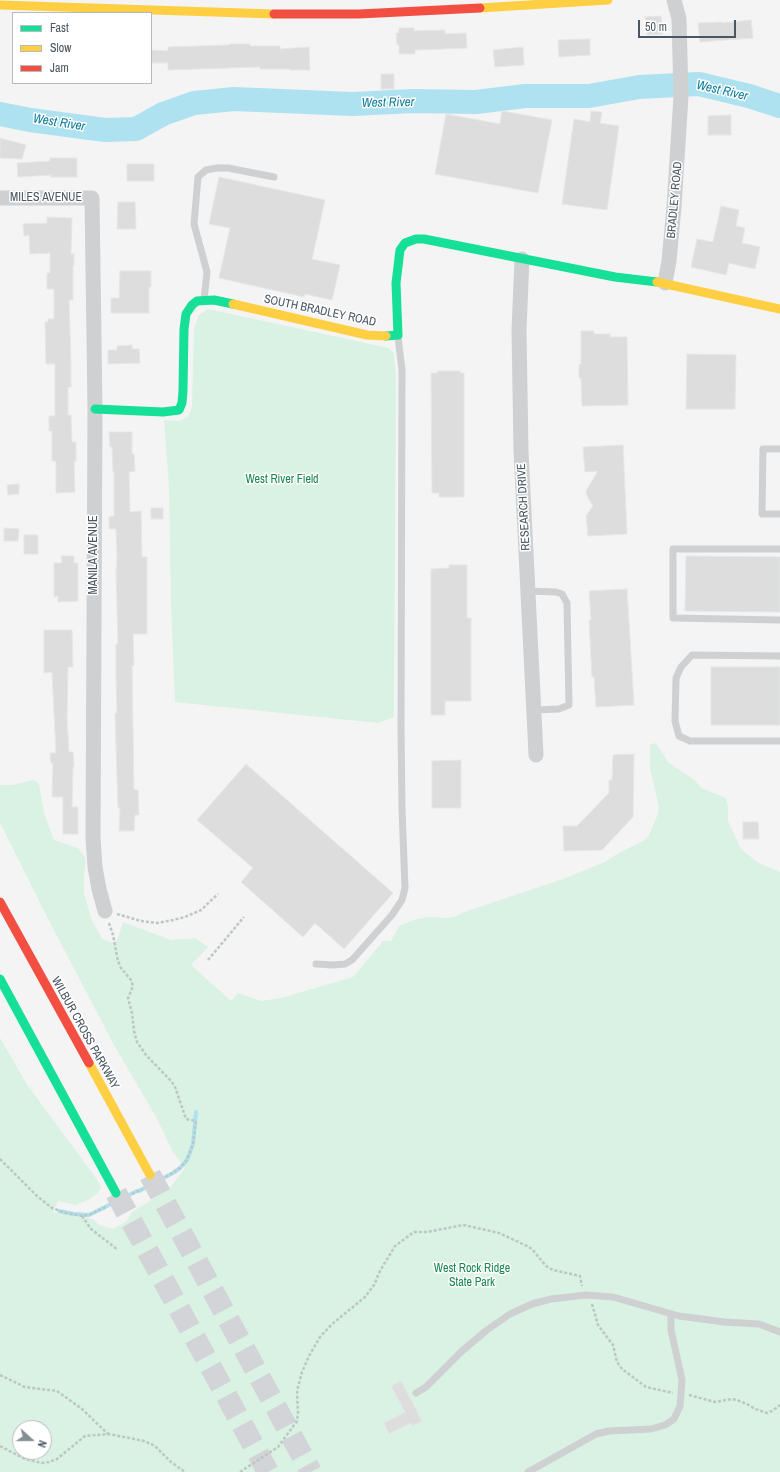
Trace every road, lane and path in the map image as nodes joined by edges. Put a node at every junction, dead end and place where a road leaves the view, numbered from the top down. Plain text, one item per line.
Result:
1 (292, 0) edge
2 (608, 0) edge
3 (674, 0) edge
4 (13, 3) edge
5 (46, 3) edge
6 (0, 5) edge
7 (293, 15) junction
8 (274, 177) dead end
9 (0, 198) edge
10 (92, 198) joint
11 (522, 259) junction
12 (665, 283) junction
13 (204, 300) junction
14 (780, 309) edge
15 (398, 335) junction
16 (95, 409) junction
17 (780, 449) edge
18 (780, 514) edge
19 (780, 549) edge
20 (528, 591) junction
21 (780, 620) edge
22 (780, 656) edge
23 (534, 710) junction
24 (780, 741) edge
25 (536, 755) dead end
26 (218, 894) dead end
27 (0, 902) edge
28 (105, 911) junction
29 (244, 917) dead end
30 (208, 960) dead end
31 (316, 964) dead end
32 (0, 979) edge
33 (196, 1121) dead end
34 (0, 1159) edge
35 (150, 1175) tunnel mouth
36 (116, 1193) tunnel mouth
37 (59, 1211) dead end
38 (82, 1216) dead end
39 (118, 1250) dead end
40 (671, 1314) junction
41 (780, 1332) edge
42 (0, 1374) edge
43 (416, 1393) dead end
44 (109, 1434) junction
45 (0, 1446) edge
46 (179, 1471) edge
47 (185, 1472) edge
48 (528, 1472) edge

1 - 7 street
2 - 7 main road
3 - 12 street, BRADLEY ROAD
4 - 5 main road
4 - 6 main road
5 - 7 main road
8 - 13 lane
9 - 10 street, MILES AVENUE
10 - 16 street, MANILA AVENUE
11 - 12 main road
11 - 15 main road
11 - 20 street, RESEARCH DRIVE
12 - 14 main road
13 - 15 main road, SOUTH BRADLEY ROAD
13 - 16 main road
15 - 31 lane
16 - 28 street, MANILA AVENUE
17 - 18 lane
19 - 21 lane
20 - 23 street, RESEARCH DRIVE
20 - 23 lane
22 - 24 lane
23 - 25 street, RESEARCH DRIVE
26 - 28 path
27 - 35 main road, WILBUR CROSS PARKWAY
28 - 33 path
29 - 30 path
32 - 36 main road
34 - 37 path
38 - 39 path
40 - 41 lane
40 - 43 lane
40 - 48 lane
42 - 44 path
44 - 45 path
44 - 46 path
46 - 47 path

